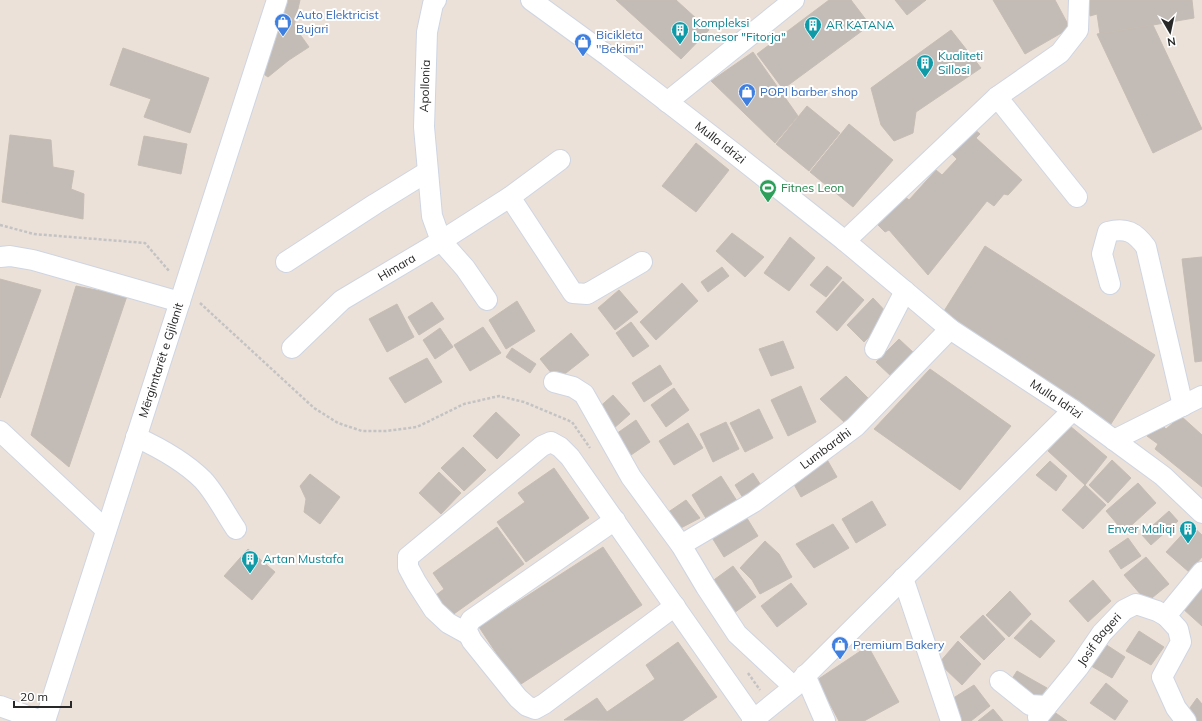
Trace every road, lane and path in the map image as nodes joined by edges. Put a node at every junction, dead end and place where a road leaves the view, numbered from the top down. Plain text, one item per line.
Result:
1 (277, 0) edge
2 (436, 0) edge
3 (531, 0) edge
4 (794, 0) edge
5 (1079, 0) edge
6 (998, 97) junction
7 (667, 102) junction
8 (560, 160) dead end
9 (427, 172) junction
10 (510, 197) junction
11 (1077, 197) dead end
12 (0, 226) edge
13 (441, 241) junction
14 (845, 241) junction
15 (0, 257) edge
16 (286, 262) dead end
17 (642, 262) dead end
18 (1110, 284) dead end
19 (905, 291) junction
20 (182, 295) junction
21 (487, 300) dead end
22 (950, 329) junction
23 (292, 348) dead end
24 (875, 350) dead end
25 (554, 382) dead end
26 (1202, 396) edge
27 (1183, 406) junction
28 (1073, 410) junction
29 (572, 422) dead end
30 (0, 431) edge
31 (136, 437) junction
32 (1114, 440) junction
33 (1202, 513) edge
34 (615, 520) junction
35 (236, 529) dead end
36 (106, 530) junction
37 (681, 545) junction
38 (1202, 572) edge
39 (903, 578) junction
40 (675, 606) junction
41 (1166, 616) junction
42 (468, 634) junction
43 (1000, 681) dead end
44 (796, 685) junction
45 (0, 706) edge
46 (754, 720) edge
47 (41, 721) edge
48 (45, 721) edge
49 (825, 721) edge
50 (951, 721) edge
51 (1186, 721) edge

1 - 20 street, Mërgimtarët e Gjilanit
2 - 9 street, Apollonia
3 - 7 street, Mulla Idrizi
4 - 7 street
5 - 6 street
6 - 11 street
6 - 14 street
7 - 14 street, Mulla Idrizi
8 - 10 street, Himara
9 - 13 street, Apollonia
9 - 16 street
10 - 13 street, Himara
10 - 17 street
12 - 20 path
13 - 21 street
13 - 23 street, Himara
14 - 19 street, Mulla Idrizi
15 - 20 street
18 - 27 street
19 - 22 street, Mulla Idrizi
19 - 24 street
20 - 29 path
20 - 31 street, Mërgimtarët e Gjilanit
22 - 28 street, Mulla Idrizi
22 - 37 street, Lumbardhi
25 - 37 street
26 - 27 street
27 - 32 street
28 - 32 street, Mulla Idrizi
28 - 39 street
30 - 36 street
31 - 35 street
31 - 36 street, Mërgimtarët e Gjilanit
32 - 33 street, Mulla Idrizi
34 - 40 street
34 - 42 street
34 - 42 street
36 - 48 street, Mërgimtarët e Gjilanit
37 - 44 street
38 - 41 street
39 - 44 street
39 - 50 street
40 - 42 street
40 - 46 street
41 - 43 street, Josif Bageri
41 - 51 street, Josif Bageri
44 - 46 street
44 - 49 street
45 - 47 street

